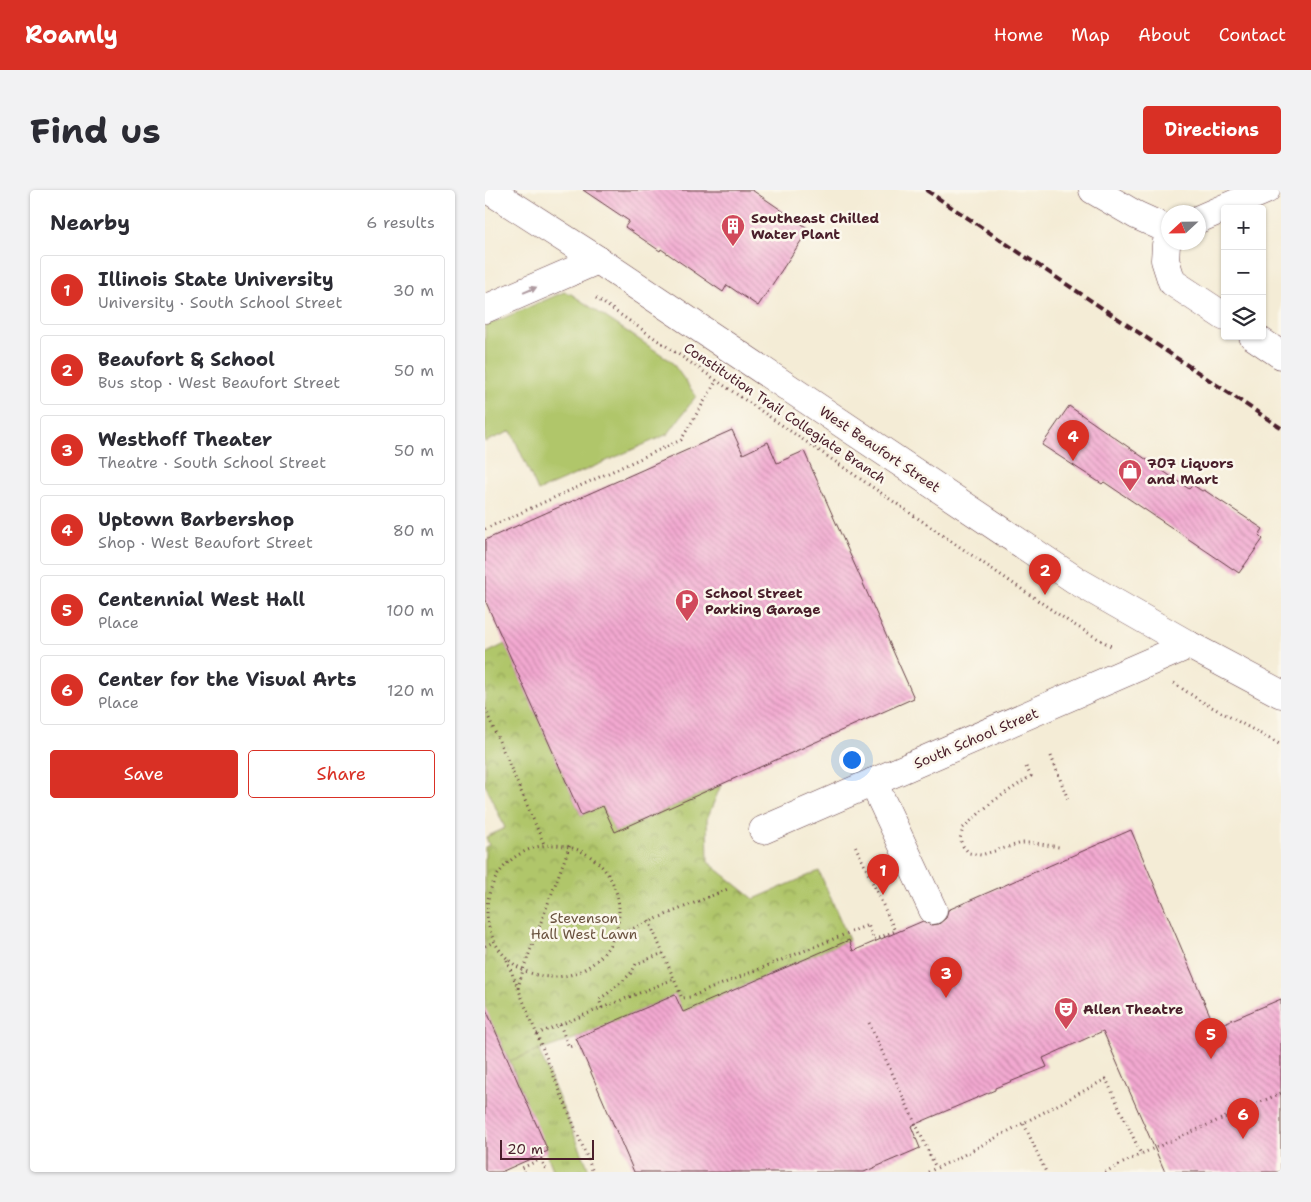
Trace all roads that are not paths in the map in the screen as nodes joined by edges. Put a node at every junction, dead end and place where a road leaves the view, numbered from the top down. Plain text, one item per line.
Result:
1 (489, 190) edge
2 (1093, 190) edge
3 (1266, 190) edge
4 (1206, 216) edge
5 (1161, 227) edge
6 (1166, 250) edge
7 (598, 260) junction
8 (485, 308) edge
9 (1221, 314) edge
10 (1259, 340) edge
11 (1281, 355) edge
12 (1189, 645) junction
13 (1281, 694) edge
14 (873, 782) junction
15 (763, 830) dead end
16 (933, 910) dead end

1 - 7 street, West Beaufort Street
2 - 5 street
3 - 4 street
6 - 9 street
8 -> 7 street
7 - 12 street, West Beaufort Street
10 - 11 street
12 - 13 street, West Beaufort Street
12 - 14 street, South School Street
14 - 15 street, South School Street
14 - 16 street

